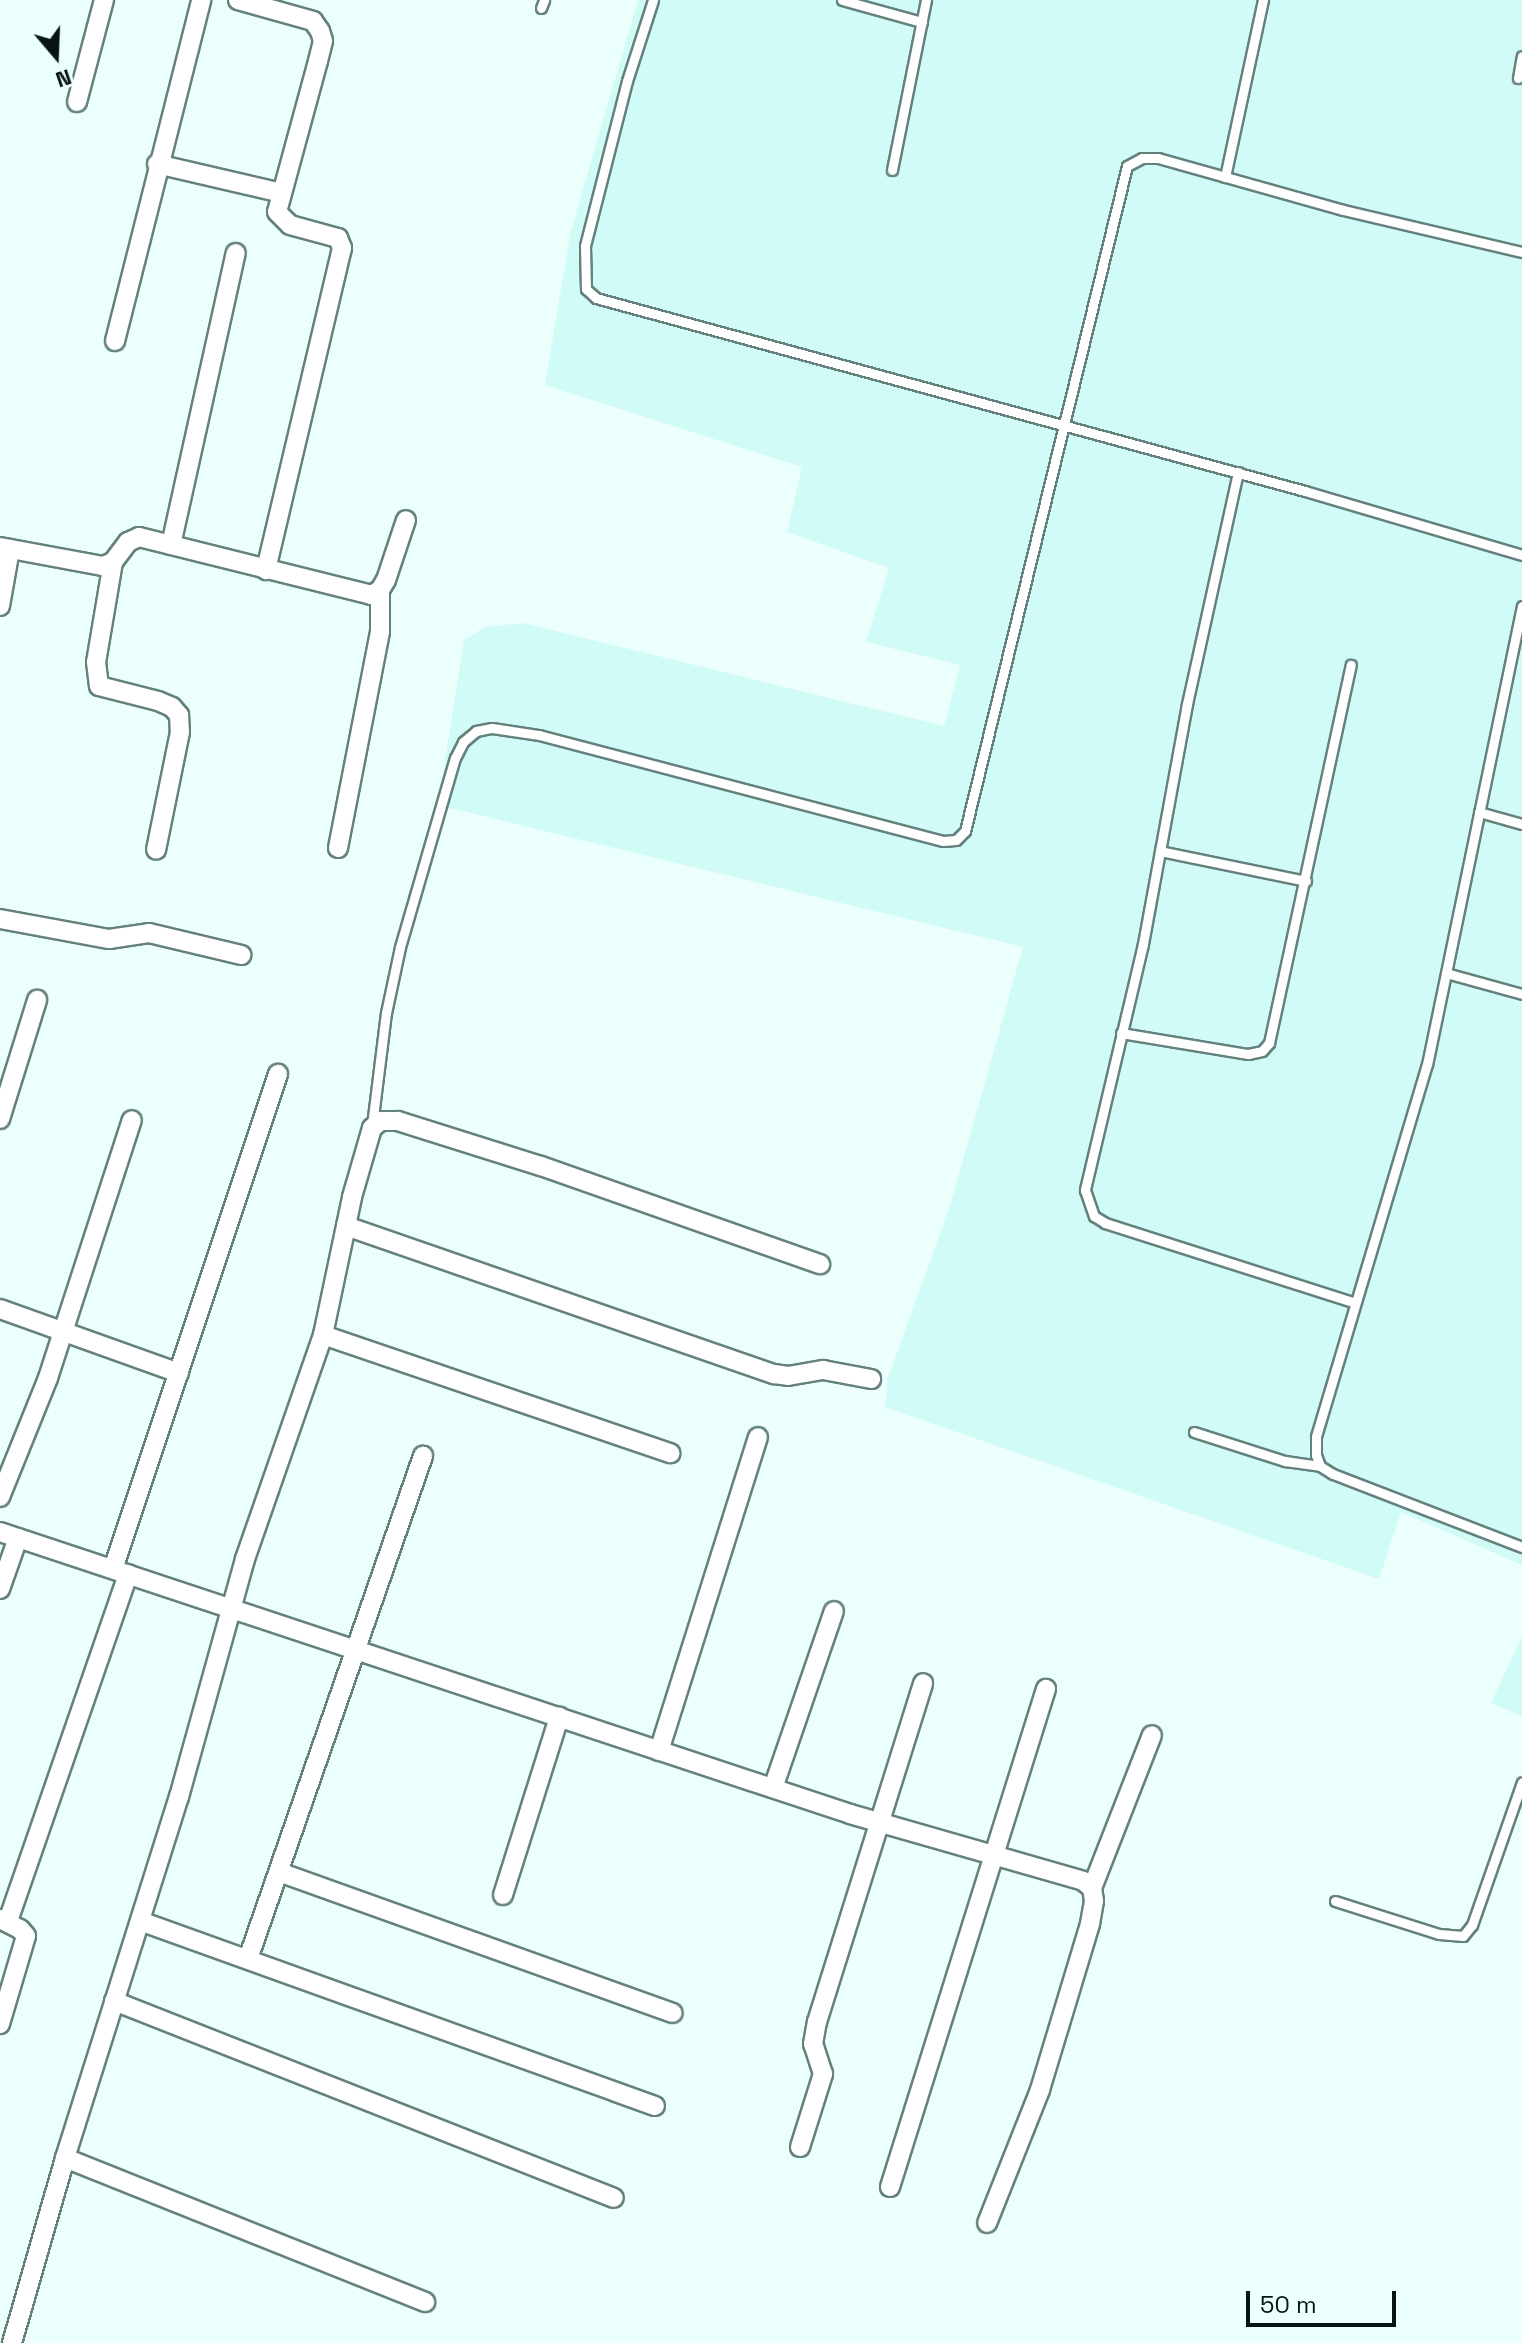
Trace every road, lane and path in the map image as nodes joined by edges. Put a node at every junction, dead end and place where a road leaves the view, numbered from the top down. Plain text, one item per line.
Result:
1 (104, 0) edge
2 (201, 0) edge
3 (238, 0) edge
4 (653, 0) edge
5 (842, 0) edge
6 (926, 0) edge
7 (1263, 0) edge
8 (300, 8) edge
9 (922, 22) junction
10 (1522, 56) edge
11 (1518, 78) dead end
12 (77, 102) dead end
13 (157, 164) junction
14 (892, 170) dead end
15 (1225, 177) junction
16 (282, 193) junction
17 (1522, 252) edge
18 (236, 253) dead end
19 (115, 341) dead end
20 (1064, 425) junction
21 (1238, 472) junction
22 (406, 520) dead end
23 (171, 545) junction
24 (5, 548) edge
25 (1522, 555) edge
26 (113, 562) junction
27 (266, 570) junction
28 (380, 590) junction
29 (0, 606) edge
30 (1522, 606) edge
31 (1351, 665) dead end
32 (1479, 812) junction
33 (1522, 824) edge
34 (338, 848) dead end
35 (156, 850) dead end
36 (1160, 851) junction
37 (1306, 881) junction
38 (0, 919) edge
39 (241, 955) dead end
40 (1446, 973) junction
41 (1522, 994) edge
42 (37, 1000) dead end
43 (1121, 1033) junction
44 (278, 1074) dead end
45 (0, 1119) edge
46 (132, 1120) dead end
47 (372, 1128) junction
48 (346, 1226) junction
49 (820, 1264) dead end
50 (1355, 1303) junction
51 (0, 1309) edge
52 (64, 1331) junction
53 (323, 1335) junction
54 (179, 1373) junction
55 (871, 1379) dead end
56 (1194, 1432) dead end
57 (758, 1437) dead end
58 (670, 1453) dead end
59 (423, 1456) dead end
60 (1320, 1466) junction
61 (0, 1497) edge
62 (9, 1535) edge
63 (1522, 1547) edge
64 (120, 1572) junction
65 (0, 1589) edge
66 (231, 1608) junction
67 (834, 1611) dead end
68 (355, 1648) junction
69 (923, 1683) dead end
70 (1046, 1689) dead end
71 (559, 1717) junction
72 (1152, 1735) dead end
73 (659, 1751) junction
74 (1522, 1782) edge
75 (773, 1788) junction
76 (880, 1822) junction
77 (996, 1856) junction
78 (279, 1872) junction
79 (1092, 1888) junction
80 (503, 1895) dead end
81 (1335, 1901) dead end
82 (4, 1920) edge
83 (140, 1921) junction
84 (248, 1959) junction
85 (114, 2001) junction
86 (673, 2013) dead end
87 (0, 2024) edge
88 (655, 2106) dead end
89 (800, 2147) dead end
90 (65, 2158) junction
91 (890, 2187) dead end
92 (614, 2198) dead end
93 (987, 2223) dead end
94 (425, 2302) dead end
95 (12, 2343) edge

1 - 12 street
2 - 13 street
3 - 8 street
4 - 20 lane
5 - 9 lane
6 - 9 lane
7 - 15 lane
8 - 16 street
9 - 14 lane
10 - 11 lane
13 - 16 street
13 - 19 street
15 - 17 lane
15 - 20 lane
16 - 27 street
18 - 23 street
20 - 21 lane
20 - 47 lane
21 - 25 lane
21 - 36 lane
22 - 28 street
23 - 26 street
23 - 27 street
24 - 26 street
24 - 29 street
26 - 35 street
27 - 28 street
28 - 34 street
30 - 32 lane
31 - 37 lane
32 - 33 lane
32 - 40 lane
36 - 37 lane
36 - 43 lane
37 - 43 lane
38 - 39 street
40 - 41 lane
40 - 50 lane
42 - 45 street
43 - 50 lane
44 - 54 street
46 - 52 street
47 - 48 street
47 - 49 street
48 - 53 street
48 - 55 street
50 - 60 lane
51 - 52 street
52 - 54 street
52 - 61 street
53 - 58 street
53 - 66 street
54 - 64 street
56 - 60 lane
57 - 73 street
59 - 68 street
60 - 63 lane
62 - 64 street
62 - 65 street
64 - 66 street
64 - 82 street
66 - 68 street
66 - 83 street
67 - 75 street
68 - 71 street
68 - 78 street
69 - 76 street
70 - 77 street
71 - 73 street
71 - 80 street
72 - 79 street
73 - 75 street
74 - 81 lane
75 - 76 street
76 - 77 street
76 - 89 street
77 - 79 street
77 - 91 street
78 - 84 street
78 - 86 street
79 - 93 street
82 - 87 street
83 - 84 street
83 - 85 street
84 - 88 street
85 - 90 street
85 - 92 street
90 - 94 street
90 - 95 street

